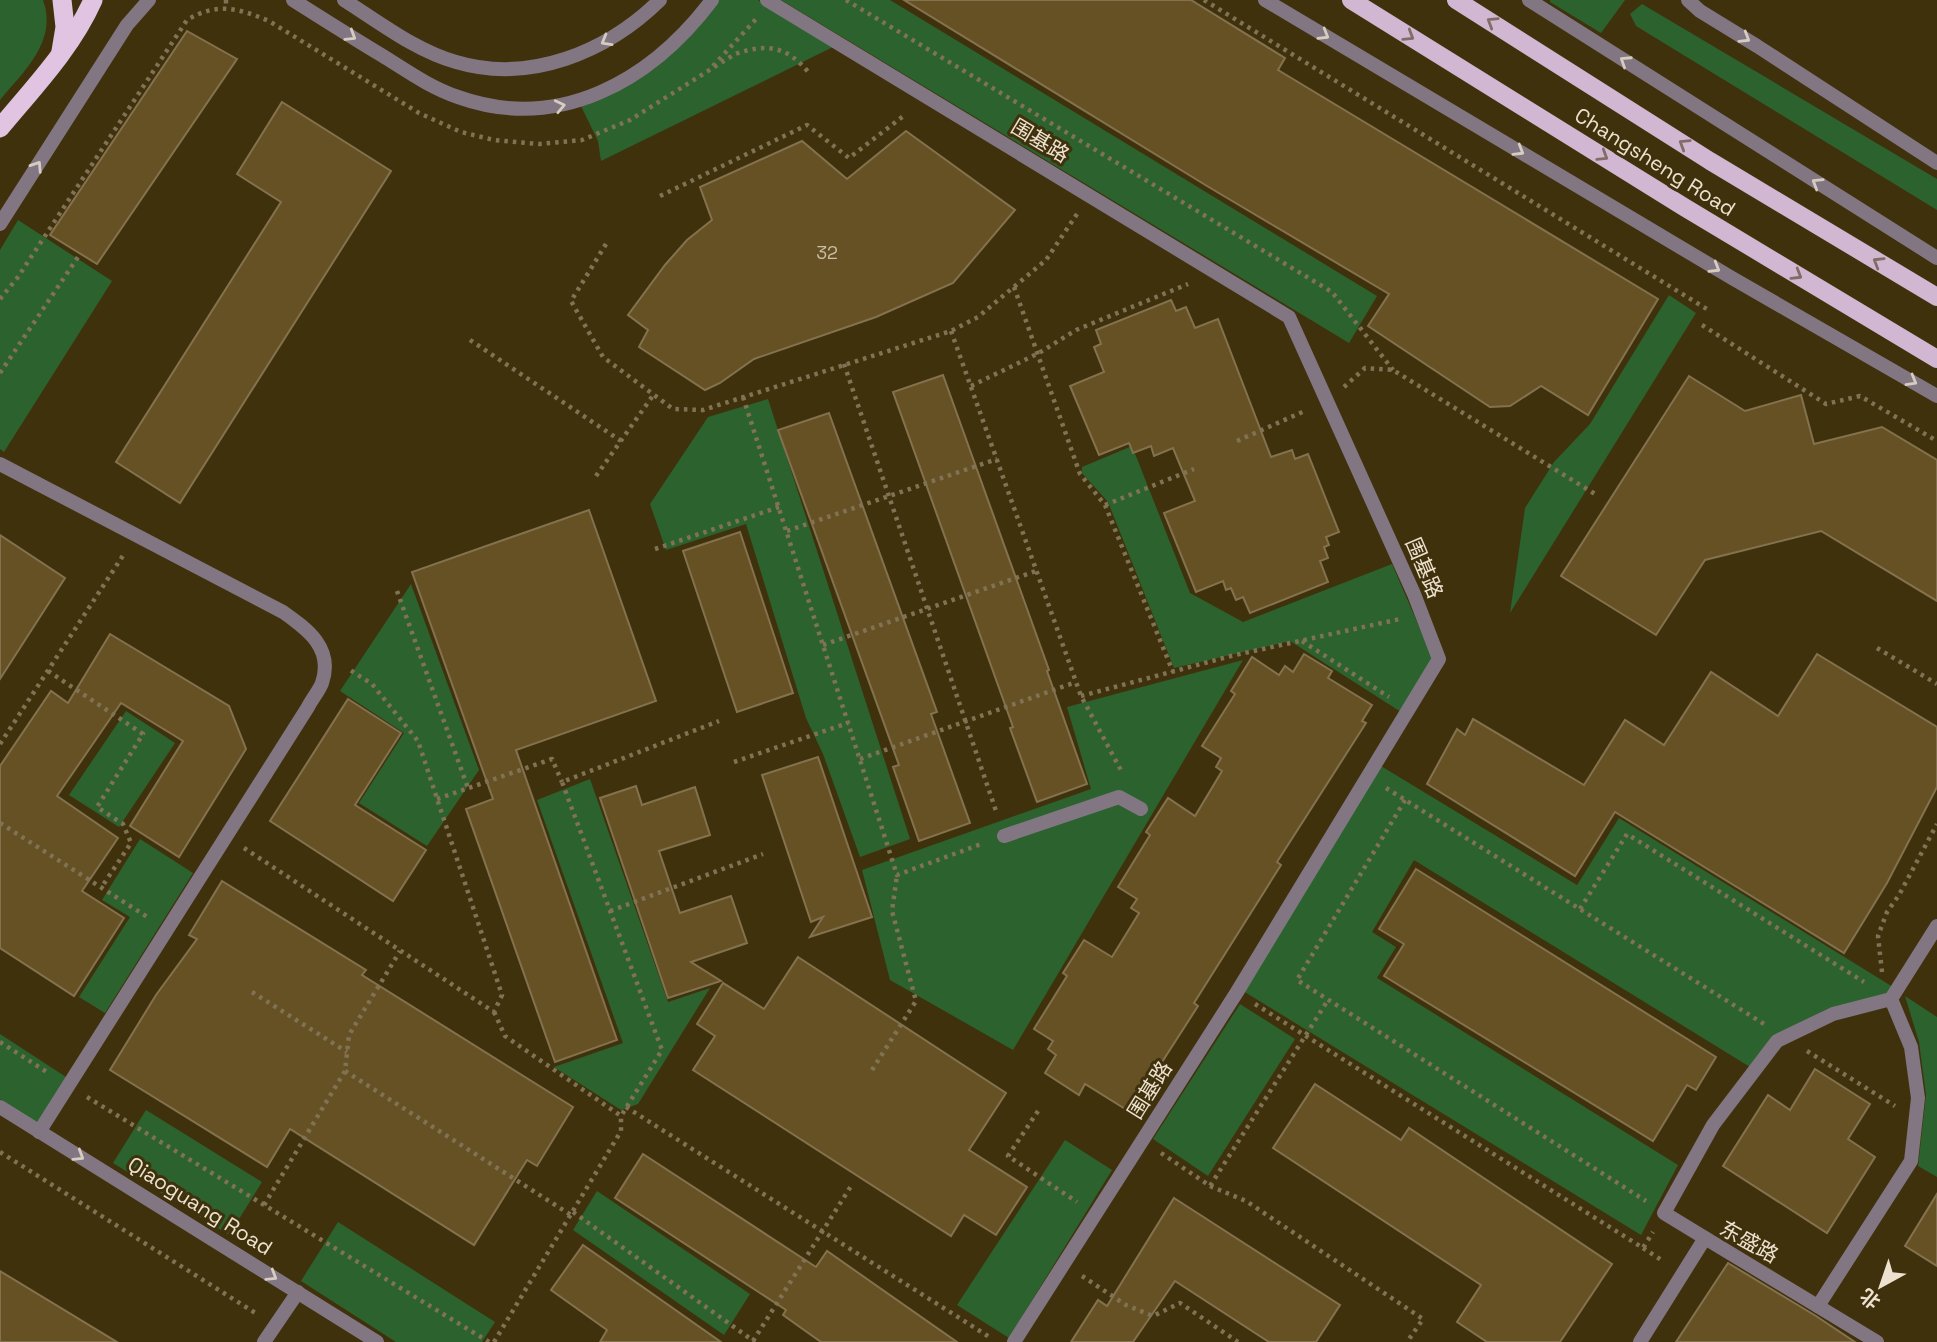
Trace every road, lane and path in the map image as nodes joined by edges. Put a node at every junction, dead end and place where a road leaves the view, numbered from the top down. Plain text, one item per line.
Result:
1 (62, 0) edge
2 (93, 0) edge
3 (149, 0) edge
4 (226, 0) edge
5 (293, 0) edge
6 (344, 0) edge
7 (660, 0) edge
8 (712, 0) edge
9 (768, 0) edge
10 (846, 0) edge
11 (1204, 0) edge
12 (1265, 0) edge
13 (1352, 0) edge
14 (1456, 0) edge
15 (1529, 0) edge
16 (1689, 0) edge
17 (226, 8) junction
18 (59, 59) junction
19 (809, 73) dead end
20 (703, 75) junction
21 (906, 114) dead end
22 (0, 128) edge
23 (1937, 163) edge
24 (660, 196) dead end
25 (1090, 196) junction
26 (0, 224) edge
27 (606, 244) dead end
28 (80, 254) dead end
29 (1937, 258) edge
30 (1228, 279) junction
31 (1014, 286) junction
32 (1937, 297) edge
33 (0, 299) edge
34 (1710, 311) dead end
35 (1702, 325) dead end
36 (951, 331) junction
37 (470, 340) dead end
38 (1039, 353) junction
39 (1937, 359) edge
40 (844, 365) junction
41 (1393, 370) junction
42 (0, 373) edge
43 (971, 386) junction
44 (654, 394) junction
45 (1937, 396) edge
46 (743, 397) junction
47 (1328, 401) junction
48 (621, 441) junction
49 (1237, 441) dead end
50 (1937, 441) edge
51 (997, 459) junction
52 (0, 464) edge
53 (1194, 469) dead end
54 (596, 476) dead end
55 (1595, 494) dead end
56 (889, 496) junction
57 (1105, 505) junction
58 (779, 508) junction
59 (786, 531) junction
60 (136, 535) junction
61 (655, 549) dead end
62 (1036, 571) junction
63 (397, 591) dead end
64 (928, 610) junction
65 (1420, 611) junction
66 (1302, 641) junction
67 (823, 645) junction
68 (1877, 648) dead end
69 (343, 666) dead end
70 (48, 671) junction
71 (1172, 672) junction
72 (1076, 682) junction
73 (1937, 684) edge
74 (1081, 696) junction
75 (1408, 709) junction
76 (719, 721) dead end
77 (848, 723) junction
78 (966, 723) junction
79 (0, 744) edge
80 (860, 759) junction
81 (734, 762) dead end
82 (1367, 777) junction
83 (562, 782) junction
84 (468, 788) junction
85 (437, 799) junction
86 (1405, 800) junction
87 (1141, 809) joint
88 (0, 823) edge
89 (1937, 824) edge
90 (1004, 836) junction
91 (226, 837) junction
92 (763, 854) dead end
93 (897, 875) junction
94 (102, 888) junction
95 (1580, 909) junction
96 (610, 911) junction
97 (1937, 926) edge
98 (167, 929) junction
99 (400, 951) junction
100 (252, 992) dead end
101 (1237, 992) junction
102 (1891, 999) junction
103 (1328, 1000) junction
104 (494, 1012) junction
105 (1306, 1036) junction
106 (1785, 1037) junction
107 (0, 1042) edge
108 (347, 1052) junction
109 (872, 1070) dead end
110 (345, 1071) junction
111 (68, 1085) junction
112 (0, 1107) edge
113 (626, 1107) junction
114 (1038, 1111) dead end
115 (621, 1116) junction
116 (1915, 1119) junction
117 (39, 1132) junction
118 (1143, 1140) junction
119 (0, 1152) edge
120 (853, 1182) dead end
121 (1210, 1186) junction
122 (264, 1205) junction
123 (572, 1213) junction
124 (1664, 1213) junction
125 (1096, 1214) junction
126 (822, 1231) junction
127 (1705, 1238) junction
128 (1064, 1264) junction
129 (298, 1292) junction
130 (1818, 1306) junction
131 (275, 1325) junction
132 (754, 1341) edge
133 (264, 1342) edge
134 (377, 1342) edge
135 (491, 1342) edge
136 (998, 1342) edge
137 (1014, 1342) edge
138 (1238, 1342) edge
139 (1408, 1342) edge
140 (1640, 1342) edge
141 (1877, 1342) edge

1 - 18 highway
2 - 18 highway
26 -> 3 street
4 - 17 path
5 -> 8 street
7 -> 6 street
9 - 20 path
9 - 25 street, 围基路
10 - 41 path
11 - 34 path
12 -> 45 street
13 -> 39 main road, Changsheng Road
32 -> 14 main road, Changsheng Road
29 -> 15 street
16 -> 23 street
17 - 20 path
17 - 33 path
18 - 22 highway
19 - 20 path
21 - 24 path
25 - 30 street, 围基路
25 - 31 path
27 - 44 path
28 - 42 path
30 - 38 path
30 - 47 street, 围基路
31 - 36 path
31 - 38 path
35 - 50 path
36 - 40 path
36 - 43 path
37 - 48 path
38 - 43 path
38 - 57 path
40 - 46 path
40 - 56 path
41 - 47 path
41 - 55 path
43 - 51 path
44 - 46 path
44 - 48 path
46 - 58 path
47 - 49 path
47 - 65 street, 围基路
48 - 54 path
51 - 56 path
51 - 62 path
52 - 60 street
53 - 57 path
56 - 59 path
56 - 64 path
57 - 71 path
58 - 59 path
58 - 61 path
59 - 67 path
60 - 70 path
60 - 91 street
62 - 64 path
62 - 72 path
63 - 84 path
64 - 67 path
64 - 78 path
65 - 66 path
65 - 75 street, 围基路
66 - 71 path
66 - 75 path
67 - 77 path
68 - 73 path
69 - 85 path
70 - 79 path
70 - 94 path
71 - 74 path
72 - 74 path
72 - 78 path
74 - 87 path
75 - 82 street, 围基路
76 - 83 path
77 - 80 path
77 - 81 path
78 - 80 path
78 - 90 path
80 - 93 path
82 - 86 path
82 - 101 street, 围基路
83 - 84 path
83 - 96 path
84 - 85 path
85 - 104 path
86 - 95 path
86 - 103 path
87 - 90 street
88 - 94 path
89 - 102 path
90 - 93 path
91 - 98 street
91 - 99 path
92 - 96 path
93 - 109 path
94 - 98 path
95 - 102 path
95 - 106 path
96 - 113 path
97 - 102 street
98 - 111 street
99 - 104 path
99 - 108 path
100 - 108 path
101 - 105 path
101 - 118 street, 围基路
102 - 106 street
102 - 116 street
103 - 105 path
103 - 124 path
104 - 115 path
105 - 121 path
105 - 124 path
106 - 116 path
106 - 124 street
107 - 111 path
108 - 110 path
110 - 122 path
110 - 123 path
111 - 117 street
111 - 122 path
112 - 117 street, Qiaoguang Road
113 - 115 path
113 - 126 path
114 - 125 path
115 - 123 path
116 - 130 street
117 -> 129 street, Qiaoguang Road
118 - 121 path
118 - 125 street, 围基路
119 - 131 path
120 - 126 path
121 - 139 path
122 - 135 path
123 - 132 path
123 - 135 path
124 - 127 street
125 - 128 street, 围基路
126 - 132 path
126 - 136 path
127 - 130 street, 东盛路
127 - 140 street, 东盛路
128 - 137 street, 围基路
128 - 138 path
129 - 131 street
129 - 134 street, Qiaoguang Road
130 - 141 street, 东盛路
131 - 133 street

